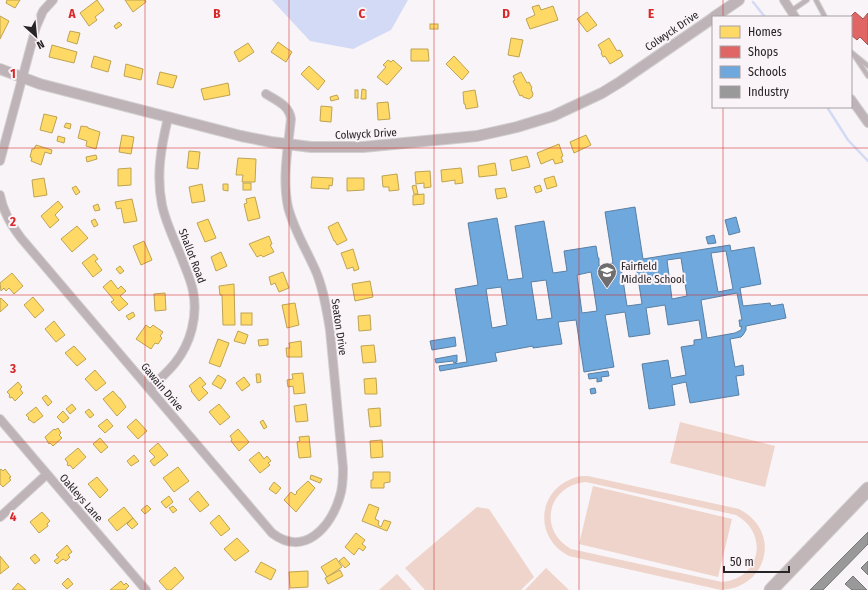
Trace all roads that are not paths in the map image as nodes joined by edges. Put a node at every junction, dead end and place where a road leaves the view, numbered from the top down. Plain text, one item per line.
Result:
1 (53, 0) edge
2 (739, 0) edge
3 (784, 0) edge
4 (807, 0) edge
5 (816, 0) edge
6 (793, 14) edge
7 (715, 16) edge
8 (824, 16) edge
9 (712, 18) edge
10 (852, 54) edge
11 (868, 66) edge
12 (0, 69) edge
13 (868, 76) edge
14 (23, 78) junction
15 (266, 94) dead end
16 (852, 100) edge
17 (168, 118) junction
18 (868, 124) edge
19 (288, 144) junction
20 (0, 161) edge
21 (0, 196) edge
22 (150, 389) junction
23 (0, 419) edge
24 (46, 475) junction
25 (868, 489) edge
26 (0, 517) edge
27 (331, 518) joint
28 (146, 590) edge
29 (771, 590) edge

1 - 14 street
2 - 7 street, Colwyck Drive
3 - 6 street
4 - 6 lane
5 - 8 lane
9 - 19 street, Colwyck Drive
10 - 11 lane
10 - 13 lane
12 - 14 street, Colwyck Drive
14 - 17 street, Colwyck Drive
14 - 20 street
15 - 19 street, Seaton Drive
16 - 18 street
17 - 19 street, Colwyck Drive
17 - 22 street, Shallot Road
19 - 27 street, Seaton Drive
21 - 22 street, Gawain Drive
22 - 27 street, Gawain Drive
23 - 24 street, Oakleys Lane
24 - 26 street
24 - 28 street, Oakleys Lane
25 - 29 main road

